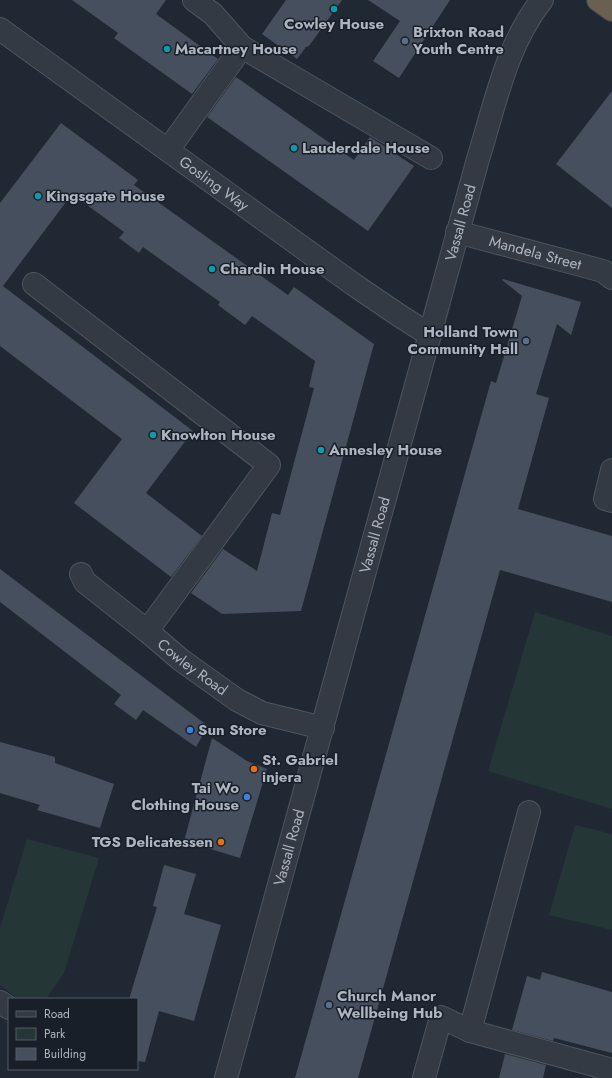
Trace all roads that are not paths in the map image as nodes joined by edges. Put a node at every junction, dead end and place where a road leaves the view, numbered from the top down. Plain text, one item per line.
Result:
1 (194, 0) edge
2 (542, 0) edge
3 (598, 0) edge
4 (612, 10) edge
5 (0, 29) edge
6 (242, 47) junction
7 (168, 150) junction
8 (431, 158) dead end
9 (457, 232) junction
10 (612, 278) edge
11 (34, 284) dead end
12 (430, 335) junction
13 (612, 470) edge
14 (612, 501) edge
15 (82, 574) dead end
16 (147, 631) junction
17 (323, 728) junction
18 (529, 812) dead end
19 (470, 1031) junction
20 (612, 1070) edge
21 (226, 1078) edge
22 (424, 1078) edge

1 - 6 street
2 - 9 street, Vassall Road
3 - 4 highway
5 - 7 street, Gosling Way
6 - 7 street
6 - 8 street
7 - 12 street, Gosling Way
9 - 10 street, Mandela Street
9 - 12 street, Vassall Road
11 - 16 street
12 - 17 street, Vassall Road
13 - 14 street
15 - 16 street, Cowley Road
16 - 17 street, Cowley Road
17 - 21 street, Vassall Road
18 - 19 street
19 - 20 street
19 - 22 street

